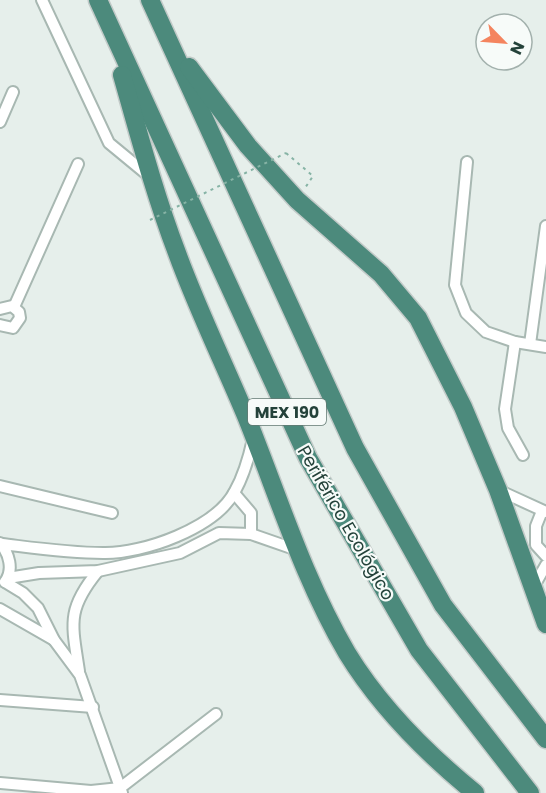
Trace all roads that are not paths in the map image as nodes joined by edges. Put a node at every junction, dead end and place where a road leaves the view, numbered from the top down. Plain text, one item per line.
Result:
1 (42, 0) edge
2 (98, 0) edge
3 (150, 0) edge
4 (109, 24) junction
5 (167, 39) junction
6 (13, 92) dead end
7 (0, 122) edge
8 (467, 162) dead end
9 (78, 164) dead end
10 (150, 177) junction
11 (546, 226) edge
12 (14, 307) junction
13 (0, 309) edge
14 (2, 327) edge
15 (0, 339) edge
16 (515, 342) junction
17 (530, 344) junction
18 (546, 347) edge
19 (254, 436) junction
20 (523, 455) dead end
21 (0, 486) edge
22 (498, 490) junction
23 (234, 493) junction
24 (544, 512) edge
25 (112, 513) dead end
26 (251, 534) junction
27 (1, 544) edge
28 (297, 550) junction
29 (546, 556) edge
30 (546, 565) edge
31 (98, 571) junction
32 (5, 582) edge
33 (532, 589) junction
34 (0, 609) edge
35 (546, 624) edge
36 (54, 640) junction
37 (80, 675) junction
38 (0, 700) edge
39 (93, 707) junction
40 (216, 714) dead end
41 (546, 739) edge
42 (0, 783) edge
43 (121, 790) edge
44 (475, 793) edge
45 (530, 793) edge

1 - 10 street
2 - 4 highway, Periférico Ecológico / MEX 190
3 - 5 highway, MEX 190
4 - 10 highway
4 - 45 highway, Periférico Ecológico / MEX 190
5 - 22 highway
5 - 41 highway, MEX 190
6 - 7 street
8 - 16 street
9 - 12 street
10 - 19 highway
11 - 17 street
12 - 13 street
12 - 14 street
14 - 15 street
16 - 17 street
16 - 20 street
17 - 18 street
19 - 23 street
19 - 28 highway
21 - 25 street
22 - 24 street
22 - 33 highway
23 - 26 street
23 - 27 street
24 - 29 street
26 - 28 street
26 - 31 street
27 - 32 street
28 - 44 highway
30 - 33 street
31 - 32 street
31 - 37 street
32 - 36 street
33 - 35 highway
34 - 36 street
36 - 37 street
37 - 39 street
38 - 39 street
39 - 43 street
40 - 43 street
42 - 43 street

